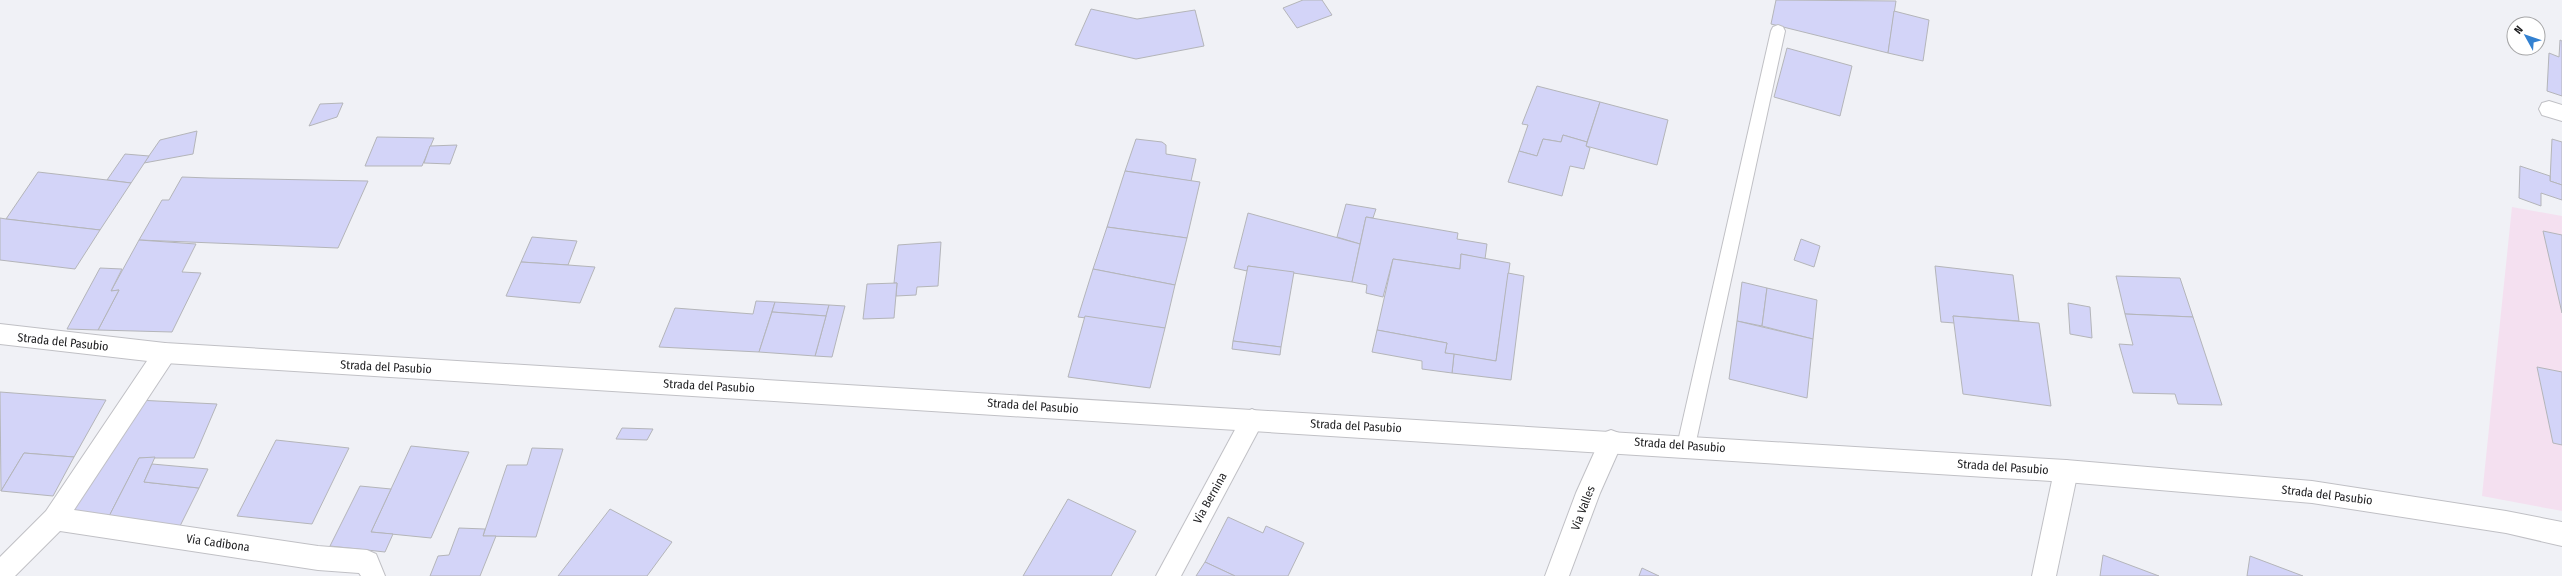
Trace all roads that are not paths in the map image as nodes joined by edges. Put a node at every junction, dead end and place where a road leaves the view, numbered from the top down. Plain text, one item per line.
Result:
1 (1778, 31) dead end
2 (0, 334) edge
3 (165, 353) junction
4 (1252, 420) junction
5 (1611, 441) junction
6 (1686, 446) junction
7 (2066, 471) junction
8 (54, 519) junction
9 (2562, 534) edge
10 (0, 574) edge
11 (373, 576) edge
12 (1168, 576) edge
13 (1557, 576) edge
14 (2044, 576) edge

1 - 6 lane
2 - 3 main road, Strada del Pasubio
3 - 4 main road, Strada del Pasubio
3 - 8 main road
4 - 5 main road, Strada del Pasubio
4 - 12 main road, Via Bernina
5 - 6 main road, Strada del Pasubio
5 - 13 main road, Via Valles
6 - 7 main road, Strada del Pasubio
7 - 9 main road, Strada del Pasubio
7 - 14 main road, Strada del Pasubio
8 - 10 main road
8 - 11 main road, Via Cadibona

